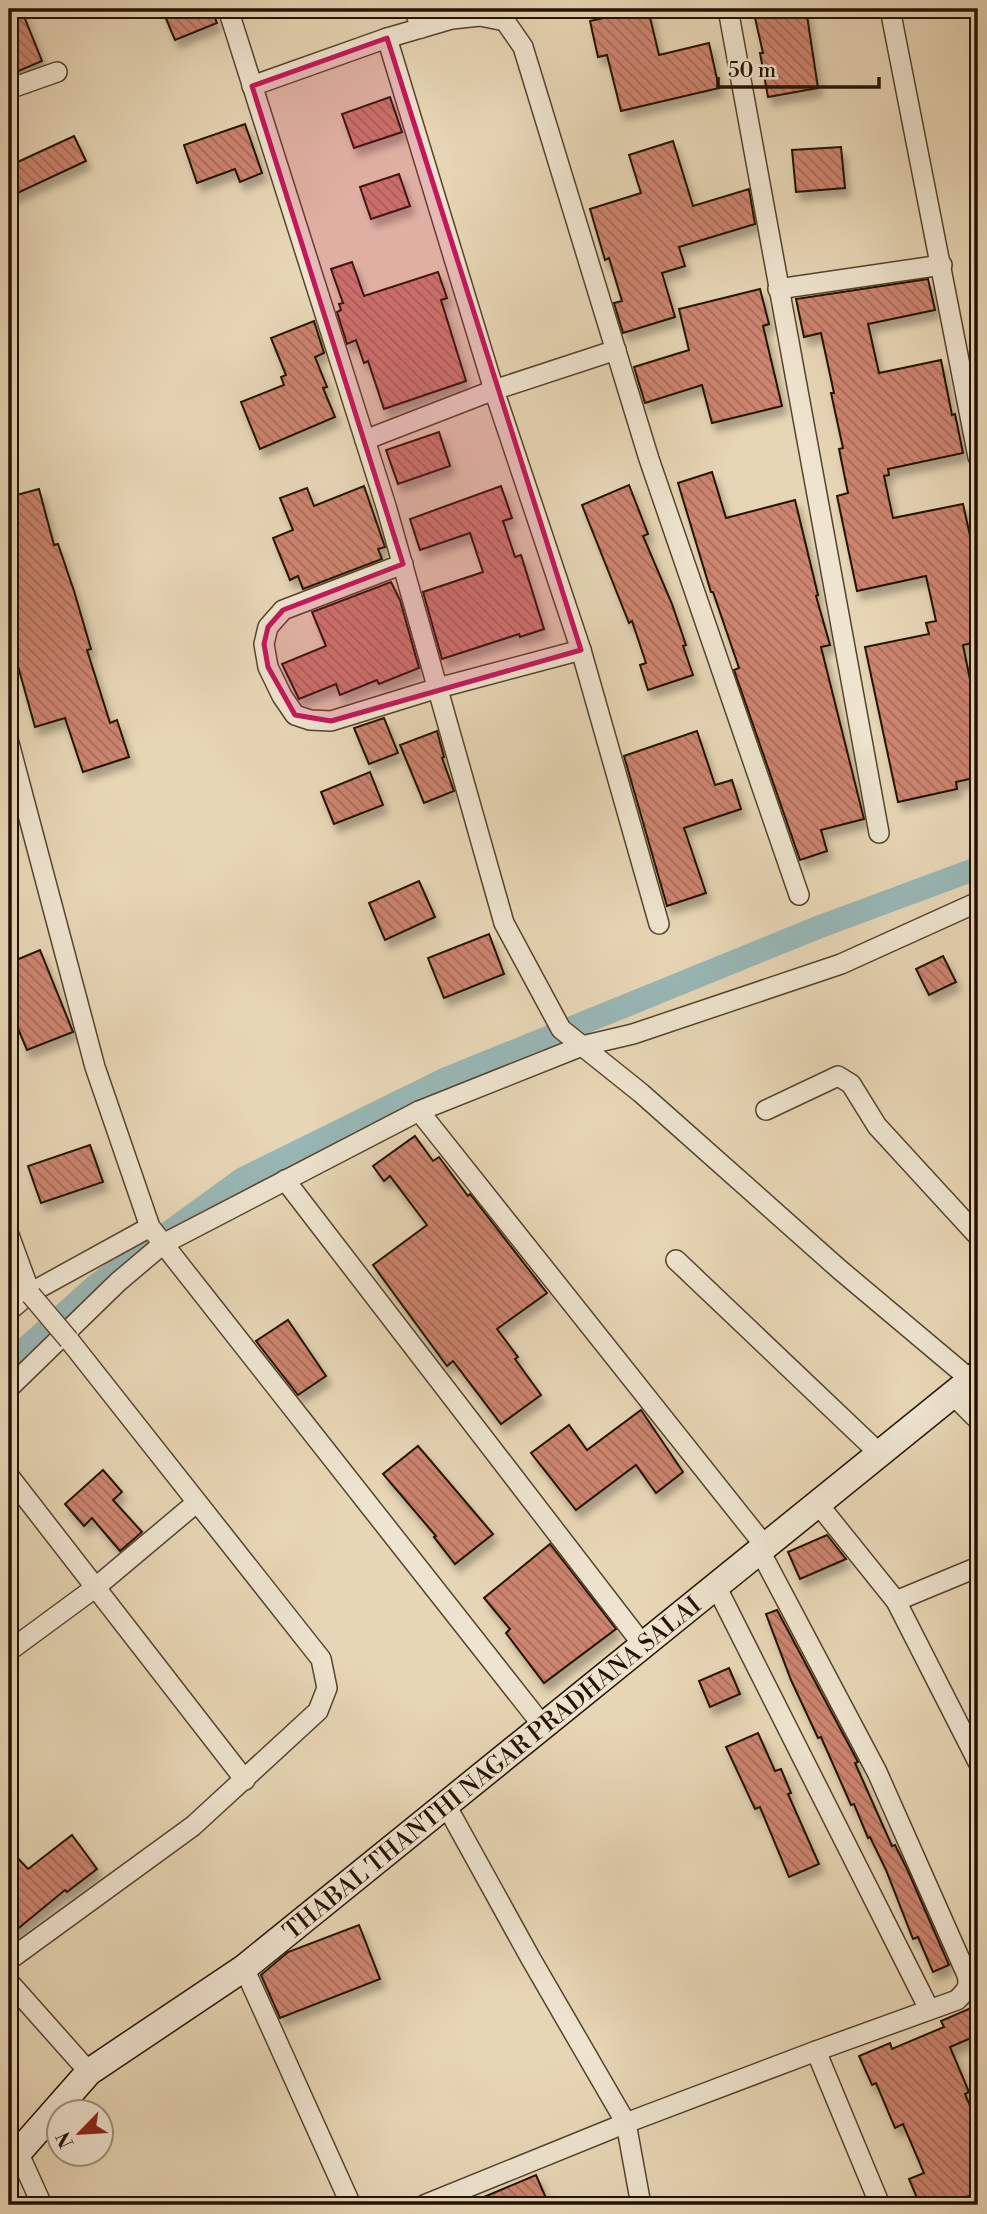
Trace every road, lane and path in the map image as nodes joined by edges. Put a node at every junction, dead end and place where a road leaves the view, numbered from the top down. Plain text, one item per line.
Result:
1 (228, 9) edge
2 (414, 9) edge
3 (728, 9) edge
4 (890, 9) edge
5 (466, 13) edge
6 (421, 28) junction
7 (387, 37) junction
8 (57, 72) dead end
9 (252, 86) junction
10 (9, 89) edge
11 (942, 265) junction
12 (778, 289) junction
13 (616, 350) junction
14 (494, 390) junction
15 (365, 440) junction
16 (978, 457) edge
17 (403, 564) junction
18 (581, 650) junction
19 (438, 688) junction
20 (9, 743) edge
21 (879, 833) dead end
22 (799, 895) dead end
23 (978, 902) edge
24 (659, 924) dead end
25 (581, 1045) junction
26 (766, 1110) dead end
27 (419, 1111) junction
28 (285, 1180) junction
29 (9, 1235) edge
30 (156, 1236) junction
31 (978, 1237) edge
32 (676, 1260) dead end
33 (30, 1294) junction
34 (9, 1311) edge
35 (967, 1383) edge
36 (9, 1388) edge
37 (978, 1420) edge
38 (880, 1454) junction
39 (9, 1476) edge
40 (196, 1503) junction
41 (818, 1504) junction
42 (763, 1549) junction
43 (978, 1567) edge
44 (716, 1586) junction
45 (96, 1587) junction
46 (896, 1601) junction
47 (643, 1645) junction
48 (9, 1651) edge
49 (543, 1726) junction
50 (978, 1762) edge
51 (245, 1780) junction
52 (446, 1805) junction
53 (9, 1960) edge
54 (244, 1968) junction
55 (9, 1982) edge
56 (929, 2009) junction
57 (816, 2051) junction
58 (89, 2072) junction
59 (626, 2123) junction
60 (14, 2158) edge
61 (43, 2205) edge
62 (351, 2205) edge
63 (424, 2205) edge
64 (641, 2205) edge
65 (880, 2205) edge

1 - 9 street
2 - 6 street
3 - 12 street
4 - 11 street
5 - 6 street
5 - 13 street
6 - 7 street
7 - 9 street
7 - 14 street
8 - 10 street
9 - 15 street
11 - 12 street
11 - 16 street
12 - 21 street
13 - 14 street
13 - 22 street
14 - 15 street
14 - 18 street
15 - 17 street
17 - 19 street
17 - 19 street
18 - 19 street
18 - 24 street
19 - 25 street
20 - 30 street
23 - 25 street
25 - 27 street
25 - 35 street
26 - 31 street
27 - 28 street
27 - 42 street
28 - 30 street
28 - 47 street
29 - 33 street
30 - 33 street
30 - 36 street
30 - 49 street
32 - 38 street
33 - 34 street
33 - 40 street, bridge
35 - 37 street
35 - 38 main road, THABAL THANTHI NAGAR PRADHANA SALAI
38 - 41 main road, THABAL THANTHI NAGAR PRADHANA SALAI
39 - 45 street
40 - 45 street
40 - 51 street
41 - 42 main road, THABAL THANTHI NAGAR PRADHANA SALAI
41 - 46 street
42 - 44 main road, THABAL THANTHI NAGAR PRADHANA SALAI
42 - 56 street
43 - 46 street
44 - 47 main road, THABAL THANTHI NAGAR PRADHANA SALAI
44 - 56 street
45 - 48 street
45 - 51 street
46 - 50 street
47 - 49 main road, THABAL THANTHI NAGAR PRADHANA SALAI
49 - 52 main road, THABAL THANTHI NAGAR PRADHANA SALAI
51 - 53 street
52 - 54 main road, THABAL THANTHI NAGAR PRADHANA SALAI
52 - 59 street
54 - 58 main road, THABAL THANTHI NAGAR PRADHANA SALAI
54 - 62 street
55 - 58 street
56 - 57 street
57 - 59 street
57 - 65 street
58 - 60 main road, THABAL THANTHI NAGAR PRADHANA SALAI
59 - 63 street
59 - 64 street
60 - 61 street

